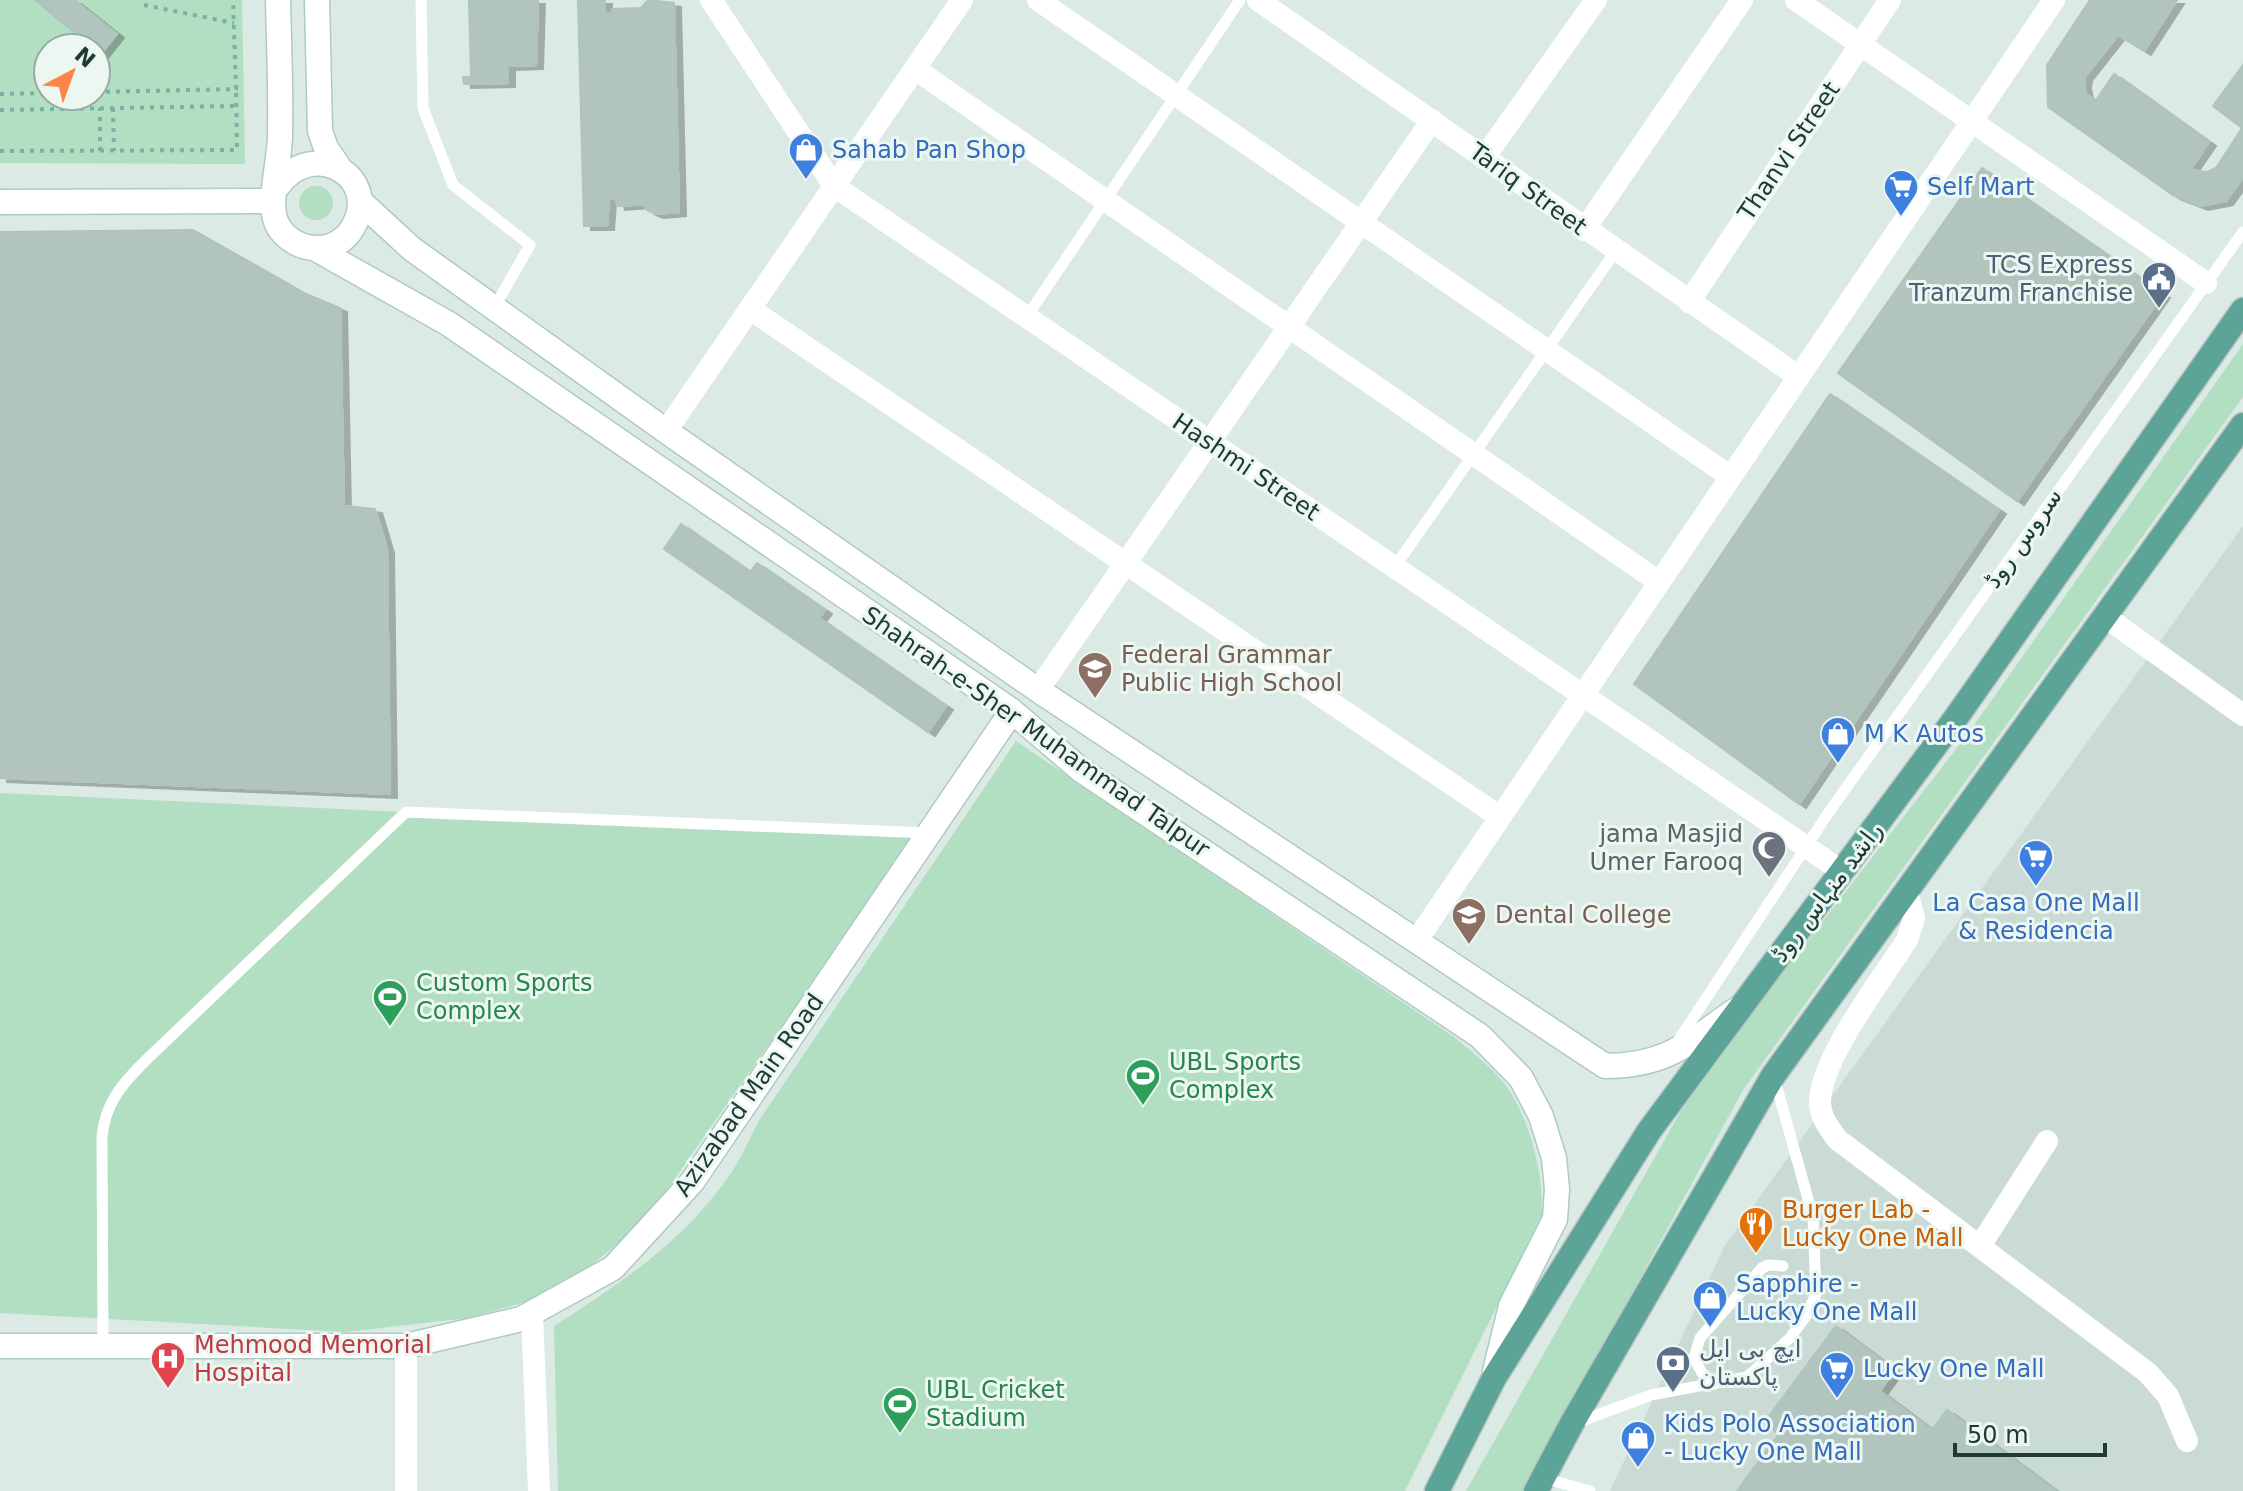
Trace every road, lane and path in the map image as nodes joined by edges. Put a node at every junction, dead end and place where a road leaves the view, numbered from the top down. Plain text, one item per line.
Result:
1 (233, 0) edge
2 (278, 0) edge
3 (317, 0) edge
4 (421, 0) edge
5 (711, 0) edge
6 (962, 0) edge
7 (1038, 0) edge
8 (1240, 0) edge
9 (1258, 0) edge
10 (1596, 0) edge
11 (1742, 0) edge
12 (1796, 0) edge
13 (1890, 0) edge
14 (2054, 0) edge
15 (144, 5) dead end
16 (234, 23) junction
17 (1860, 44) junction
18 (915, 69) junction
19 (236, 89) junction
20 (112, 92) edge
21 (32, 93) edge
22 (0, 94) edge
23 (1176, 95) junction
24 (236, 106) junction
25 (113, 108) joint
26 (32, 109) edge
27 (0, 110) edge
28 (100, 112) edge
29 (1432, 120) junction
30 (1971, 122) junction
31 (0, 151) edge
32 (100, 151) junction
33 (114, 151) junction
34 (1484, 158) junction
35 (341, 170) junction
36 (834, 186) junction
37 (275, 194) junction
38 (1105, 200) junction
39 (0, 202) edge
40 (362, 203) junction
41 (1361, 223) junction
42 (1584, 230) junction
43 (2243, 232) edge
44 (316, 249) junction
45 (1615, 252) junction
46 (2206, 283) junction
47 (1689, 302) junction
48 (494, 308) junction
49 (750, 309) junction
50 (2243, 310) edge
51 (1026, 318) junction
52 (2243, 325) edge
53 (1290, 327) junction
54 (1546, 350) junction
55 (1799, 377) junction
56 (2169, 418) junction
57 (2243, 424) edge
58 (666, 431) junction
59 (1210, 443) junction
60 (1473, 454) junction
61 (1731, 477) junction
62 (1124, 564) junction
63 (1394, 568) junction
64 (1659, 582) junction
65 (2107, 618) junction
66 (1038, 690) junction
67 (1582, 696) junction
68 (1012, 711) junction
69 (2243, 715) edge
70 (1500, 817) junction
71 (930, 833) junction
72 (1806, 846) junction
73 (1843, 872) junction
74 (1907, 892) junction
75 (1417, 940) junction
76 (1742, 1006) junction
77 (1667, 1057) junction
78 (1773, 1076) junction
79 (2047, 1141) dead end
80 (1980, 1246) junction
81 (1783, 1266) dead end
82 (532, 1313) junction
83 (0, 1346) edge
84 (103, 1346) junction
85 (406, 1346) junction
86 (1494, 1378) junction
87 (1715, 1384) junction
88 (1571, 1425) junction
89 (2187, 1441) dead end
90 (1540, 1485) edge
91 (406, 1491) edge
92 (539, 1491) edge
93 (1437, 1491) edge
94 (1590, 1491) edge

1 - 16 path
2 - 37 main road
3 - 35 main road
4 - 48 lane
5 - 36 street, Hashmi Street
6 - 18 street
7 - 23 street
8 - 23 lane
9 - 29 street, Tariq Street
10 - 34 street
11 - 42 street
12 - 17 street
13 - 17 street, Thanvi Street
14 - 30 street
15 - 16 path
16 - 19 path
17 - 30 street
17 - 47 street, Thanvi Street
18 - 36 street
18 - 38 street
19 - 20 path
19 - 24 path
21 - 22 path
23 - 38 lane
23 - 41 street
24 - 25 path
24 - 33 path
25 - 33 path
26 - 27 path
28 - 32 path
29 - 34 street, Tariq Street
29 - 41 street
30 - 46 street
30 - 55 street
31 - 32 path
32 - 33 path
34 - 42 street, Tariq Street
35 - 37 main road
35 - 40 main road
36 - 49 street
36 - 51 street, Hashmi Street
37 - 39 main road
37 - 44 main road
38 - 51 lane
38 - 53 street
40 - 44 main road
40 - 48 main road, Shahrah-e-Sher Muhammad Talpur
41 - 53 street
41 - 54 street
42 - 45 street, Tariq Street
43 - 46 lane, سروس روڈ
44 - 68 main road, Shahrah-e-Sher Muhammad Talpur
45 - 47 street, Tariq Street
45 - 54 lane
46 - 72 lane, سروس روڈ
47 - 55 street, Tariq Street
48 - 58 main road, Shahrah-e-Sher Muhammad Talpur
49 - 58 street
49 - 62 street
50 - 56 main road, راشد منہاس روڈ
51 - 59 street, Hashmi Street
52 - 56 main road
53 - 59 street
53 - 60 street
54 - 60 lane
54 - 61 street
55 - 61 street
56 - 73 main road, راشد منہاس روڈ
57 - 65 main road
58 - 66 main road, Shahrah-e-Sher Muhammad Talpur
59 - 62 street
59 - 63 street, Hashmi Street
60 - 63 lane
60 - 64 street
61 - 64 street
62 - 66 street
62 - 70 street
63 - 67 street, Hashmi Street
64 - 67 street
65 - 69 street
65 - 74 main road
66 - 75 main road, Shahrah-e-Sher Muhammad Talpur
67 - 70 street
67 - 72 street, Hashmi Street
68 - 71 main road, Azizabad Main Road
68 - 86 main road, Shahrah-e-Sher Muhammad Talpur
70 - 75 street
71 - 82 main road, Azizabad Main Road
71 - 84 lane
72 - 73 street, Hashmi Street
72 - 77 lane, سروس روڈ
73 - 76 main road, راشد منہاس روڈ
74 - 78 main road
74 - 80 street
75 - 77 main road, Shahrah-e-Sher Muhammad Talpur
76 - 77 main road, Shahrah-e-Sher Muhammad Talpur
76 - 86 main road, راشد منہاس روڈ
78 - 87 lane
78 - 88 main road
79 - 80 street
80 - 89 street
81 - 87 lane
82 - 85 main road, Azizabad Main Road
82 - 92 street
83 - 84 main road, Azizabad Main Road
84 - 85 main road, Azizabad Main Road
85 - 91 street
86 - 93 main road, راشد منہاس روڈ
87 - 88 lane
88 - 90 main road
90 - 94 lane

